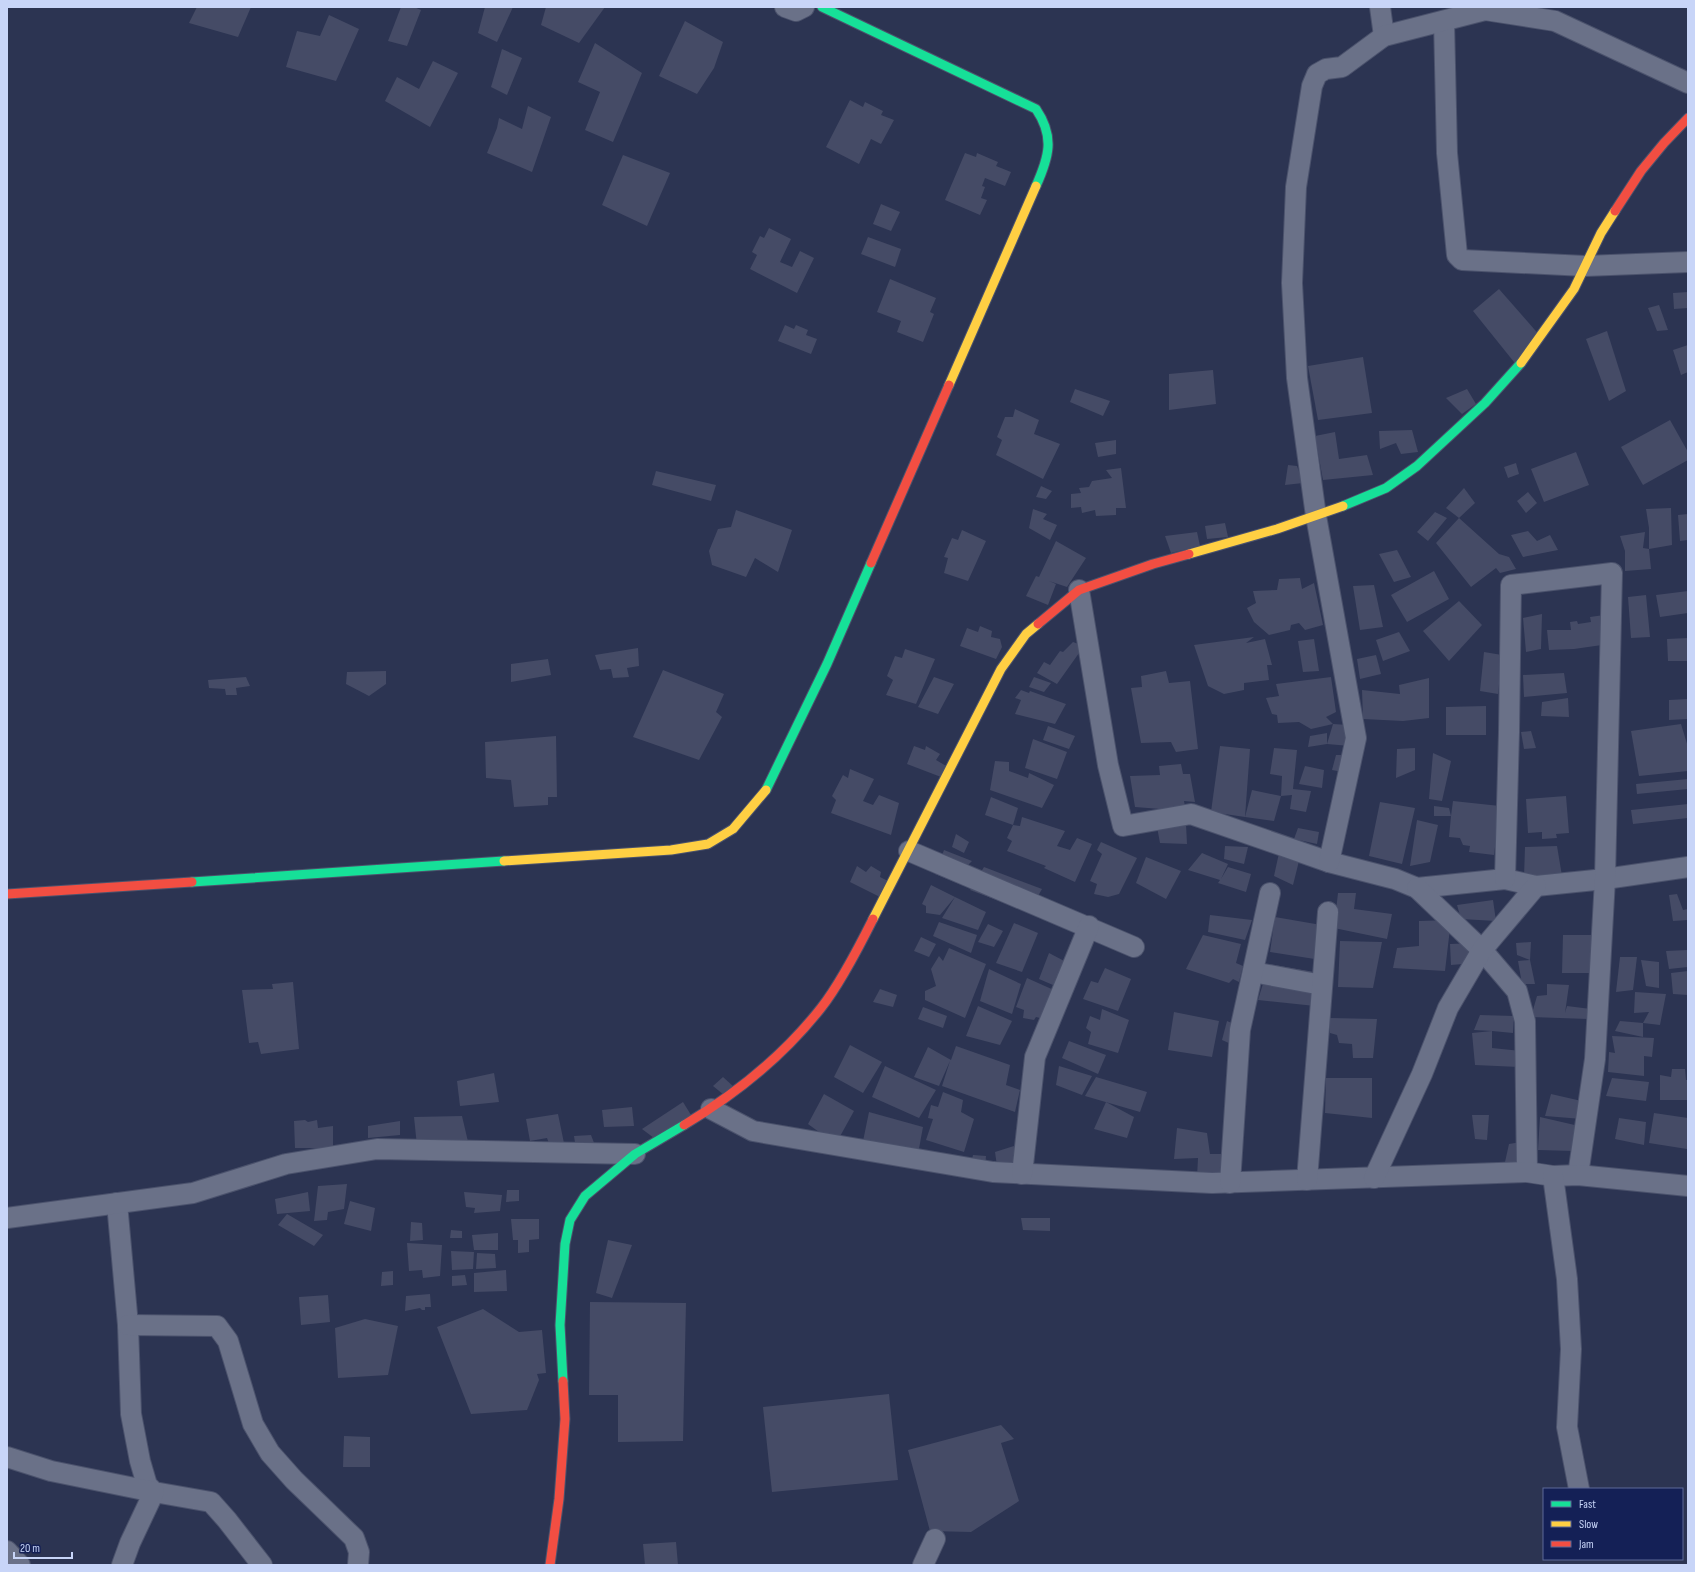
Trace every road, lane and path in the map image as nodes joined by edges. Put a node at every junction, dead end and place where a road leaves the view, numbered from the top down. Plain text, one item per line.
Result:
1 (785, 7) edge
2 (804, 7) edge
3 (822, 7) edge
4 (1380, 7) edge
5 (1444, 21) junction
6 (1384, 36) junction
7 (1688, 83) edge
8 (1688, 118) edge
9 (1688, 262) edge
10 (1585, 266) junction
11 (1316, 516) junction
12 (1079, 590) junction
13 (909, 851) junction
14 (1329, 862) junction
15 (1688, 867) edge
16 (1505, 879) junction
17 (1605, 879) junction
18 (1536, 886) junction
19 (1417, 888) junction
20 (1270, 893) dead end
21 (7, 894) edge
22 (1328, 912) dead end
23 (1089, 926) junction
24 (1134, 947) dead end
25 (1482, 950) junction
26 (1253, 972) junction
27 (1322, 985) junction
28 (711, 1109) junction
29 (635, 1154) junction
30 (1527, 1172) junction
31 (1022, 1174) junction
32 (1578, 1175) junction
33 (1553, 1176) junction
34 (1374, 1178) junction
35 (1307, 1180) junction
36 (1230, 1183) junction
37 (1688, 1186) edge
38 (117, 1203) junction
39 (7, 1218) edge
40 (128, 1325) junction
41 (7, 1457) edge
42 (1579, 1488) edge
43 (154, 1492) junction
44 (935, 1539) dead end
45 (7, 1551) edge
46 (20, 1565) edge
47 (122, 1565) edge
48 (262, 1565) edge
49 (358, 1565) edge
50 (550, 1565) edge
51 (923, 1565) edge

1 - 2 street
3 - 21 street
4 - 6 street
5 - 6 street
5 - 7 street
5 - 10 street
6 - 11 street
8 - 10 street
9 - 10 street
10 - 11 street
11 - 12 street
11 - 14 street
12 - 13 street
12 - 14 street
13 - 23 street
13 - 28 street
14 - 19 street
15 - 17 street
16 - 17 street
16 - 18 street
16 - 19 street
17 - 18 street
17 - 32 street
18 - 25 street
19 - 25 street
20 - 26 street
22 - 27 street
23 - 24 street
23 - 31 street
25 - 30 street
25 - 34 street
26 - 27 street
26 - 36 street
27 - 35 street
28 - 29 street
28 - 31 street
29 - 38 street
29 - 50 street
30 - 33 street
30 - 34 street
31 - 36 street
32 - 33 street
32 - 37 street
33 - 42 street
34 - 35 street
35 - 36 street
38 - 39 street
38 - 40 street
40 - 43 street
40 - 49 street
41 - 43 street
43 - 47 street
43 - 48 street
44 - 51 street
45 - 46 street

